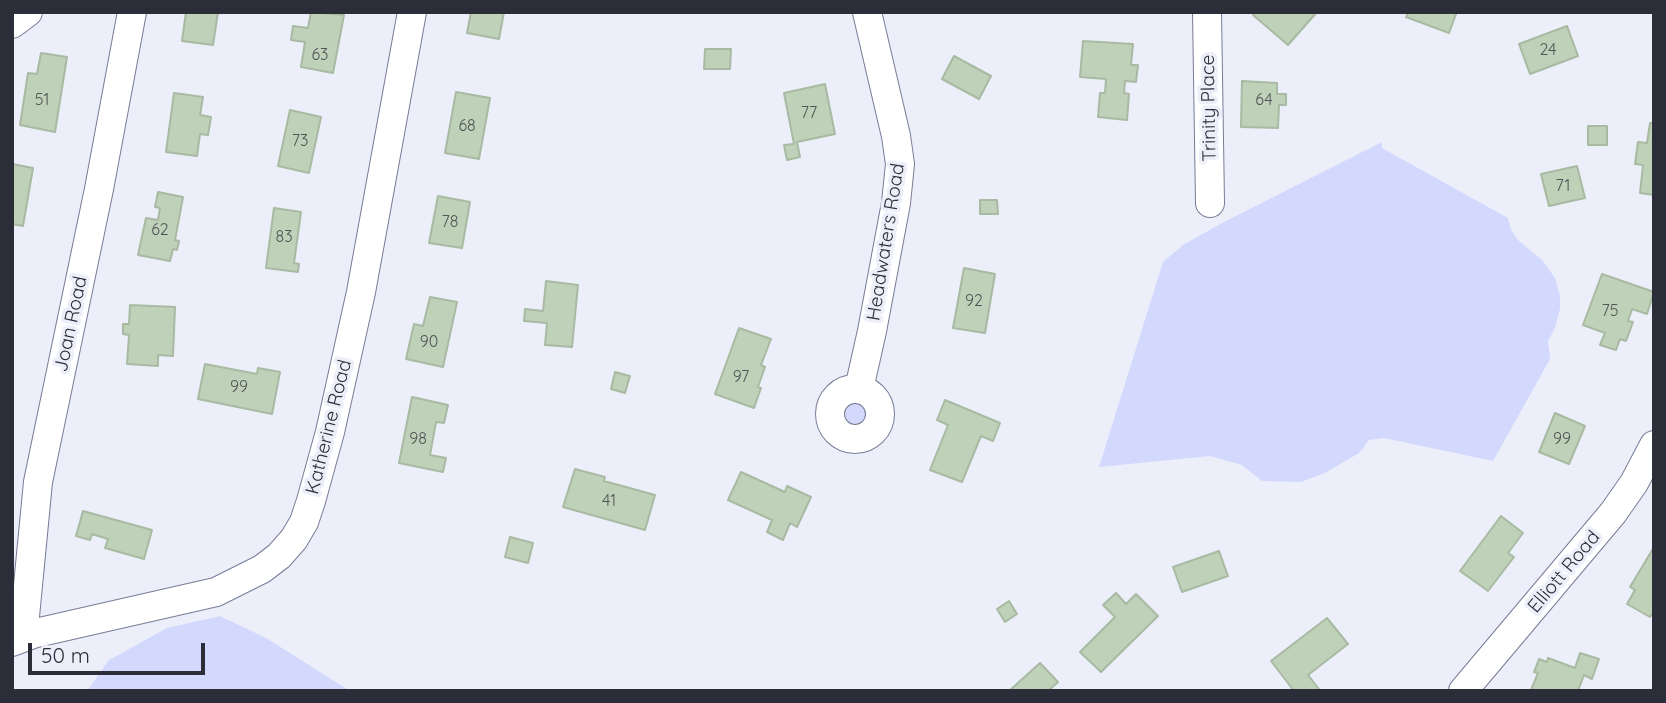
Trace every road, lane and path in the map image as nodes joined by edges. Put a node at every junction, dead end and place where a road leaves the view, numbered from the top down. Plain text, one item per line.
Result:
1 (29, 12) edge
2 (132, 12) edge
3 (412, 12) edge
4 (867, 12) edge
5 (1207, 12) edge
6 (12, 24) edge
7 (1210, 203) dead end
8 (859, 389) dead end
9 (1654, 446) edge
10 (18, 639) edge
11 (1463, 691) edge

1 - 6 street
2 - 10 street, Joan Road
3 - 10 street, Katherine Road
4 - 8 street, Headwaters Road
5 - 7 street, Trinity Place
9 - 11 street, Elliott Road

